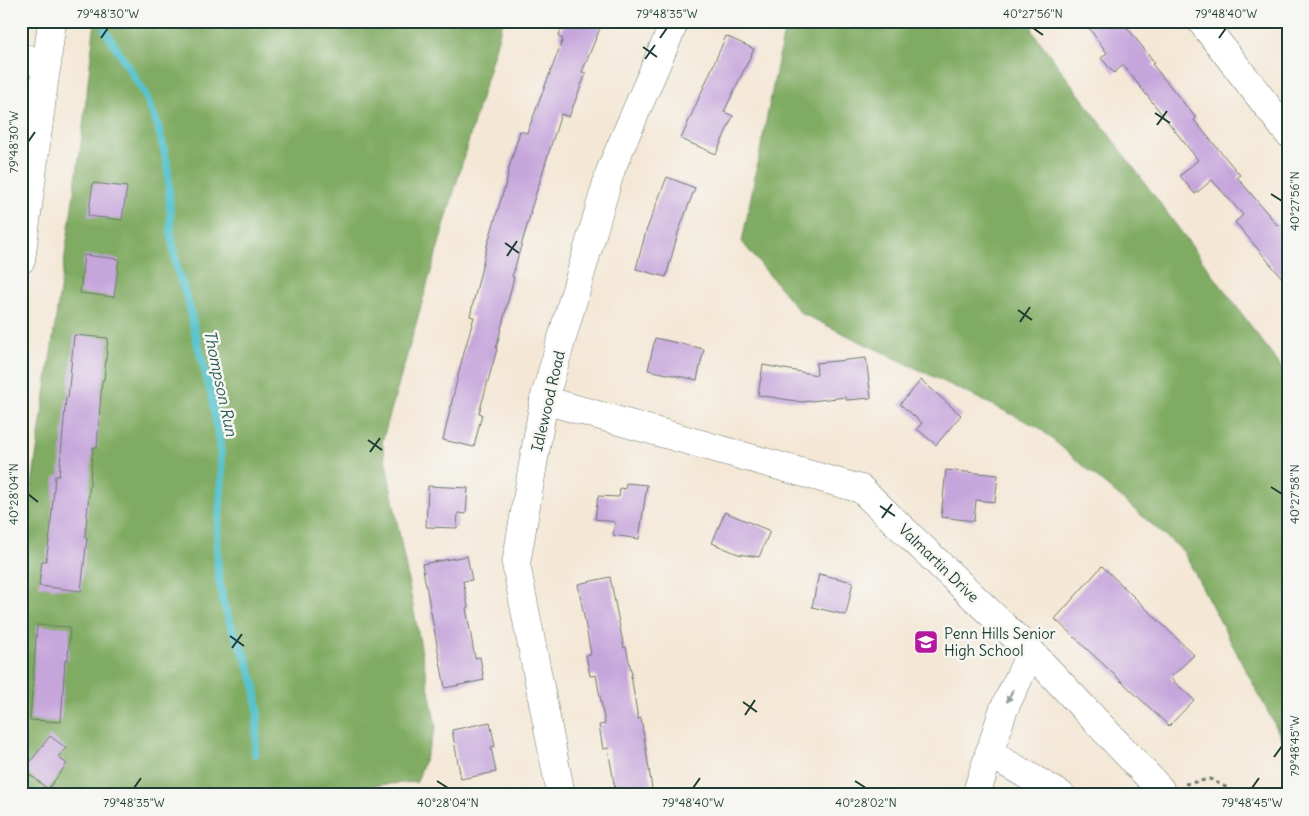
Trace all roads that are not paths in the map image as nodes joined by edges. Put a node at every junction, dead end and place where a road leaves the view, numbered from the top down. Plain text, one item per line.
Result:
1 (52, 21) edge
2 (675, 21) edge
3 (1201, 21) edge
4 (21, 57) edge
5 (47, 65) junction
6 (1288, 133) edge
7 (21, 260) edge
8 (544, 400) junction
9 (1023, 644) junction
10 (989, 753) junction
11 (1157, 792) edge
12 (561, 795) edge
13 (976, 795) edge
14 (1061, 795) edge

1 - 5 street
2 - 8 street, Idlewood Road
3 - 6 street
4 - 5 street
5 - 7 street
8 - 9 street, Valmartin Drive
8 - 12 street, Idlewood Road
9 -> 10 street
9 - 11 street, Valmartin Drive
10 - 13 street
10 - 14 street

